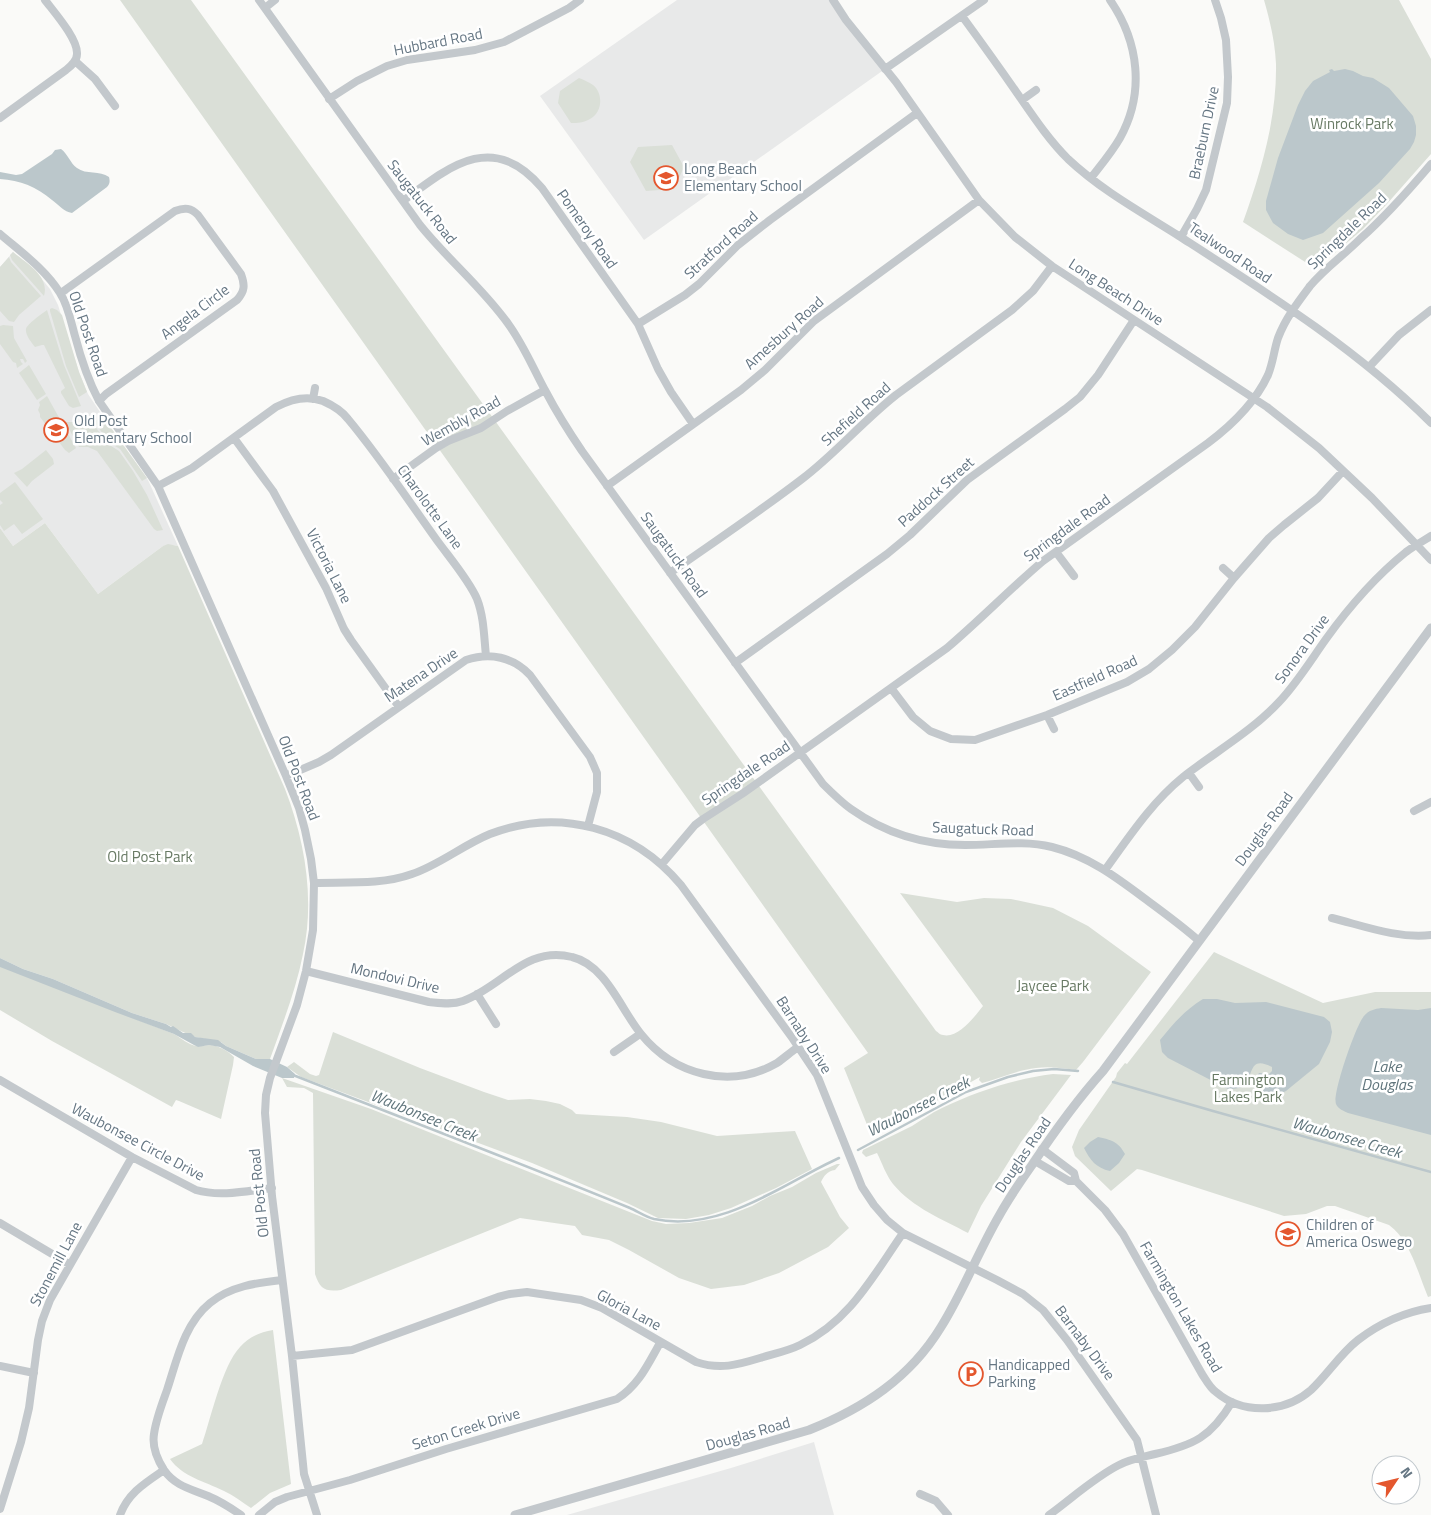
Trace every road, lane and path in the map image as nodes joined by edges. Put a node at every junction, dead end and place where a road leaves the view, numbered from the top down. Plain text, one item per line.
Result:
1 (45, 0) edge
2 (259, 0) edge
3 (276, 0) edge
4 (580, 0) edge
5 (833, 0) edge
6 (984, 0) edge
7 (1110, 0) edge
8 (1214, 0) edge
9 (265, 8) junction
10 (962, 16) junction
11 (75, 61) junction
12 (885, 69) junction
13 (1036, 90) dead end
14 (329, 99) junction
15 (1022, 100) junction
16 (115, 106) dead end
17 (917, 113) junction
18 (0, 118) edge
19 (1431, 164) edge
20 (1424, 172) junction
21 (1091, 178) junction
22 (1431, 179) edge
23 (979, 200) junction
24 (403, 201) junction
25 (0, 234) edge
26 (1181, 237) junction
27 (1052, 266) junction
28 (61, 294) junction
29 (1431, 310) edge
30 (1292, 311) junction
31 (1134, 320) junction
32 (638, 324) junction
33 (1369, 367) junction
34 (315, 388) dead end
35 (545, 390) junction
36 (313, 398) junction
37 (1254, 398) junction
38 (99, 401) junction
39 (1431, 423) edge
40 (693, 424) junction
41 (234, 438) junction
42 (1343, 471) junction
43 (393, 479) junction
44 (158, 486) junction
45 (607, 486) junction
46 (1431, 536) edge
47 (1417, 546) junction
48 (1056, 552) junction
49 (1431, 560) edge
50 (1223, 568) dead end
51 (670, 573) junction
52 (1074, 576) dead end
53 (1234, 578) junction
54 (1431, 628) edge
55 (486, 656) junction
56 (736, 663) junction
57 (891, 688) junction
58 (399, 707) junction
59 (1047, 715) junction
60 (1054, 729) dead end
61 (800, 753) junction
62 (1189, 773) junction
63 (286, 776) junction
64 (1198, 787) dead end
65 (1431, 802) edge
66 (1414, 811) dead end
67 (588, 826) junction
68 (662, 864) junction
69 (1105, 870) junction
70 (314, 884) junction
71 (1332, 918) dead end
72 (1431, 935) edge
73 (1198, 940) junction
74 (306, 971) junction
75 (477, 994) junction
76 (496, 1024) dead end
77 (640, 1034) junction
78 (798, 1047) junction
79 (614, 1052) dead end
80 (0, 1080) edge
81 (1042, 1149) junction
82 (132, 1157) junction
83 (1035, 1161) junction
84 (1076, 1181) junction
85 (272, 1188) junction
86 (0, 1224) edge
87 (903, 1232) junction
88 (69, 1264) junction
89 (972, 1268) junction
90 (282, 1280) junction
91 (1431, 1308) edge
92 (660, 1343) junction
93 (292, 1356) junction
94 (0, 1366) edge
95 (34, 1373) junction
96 (1232, 1402) junction
97 (1142, 1456) junction
98 (164, 1470) junction
99 (4, 1485) edge
100 (308, 1492) junction
101 (920, 1494) dead end
102 (0, 1509) edge
103 (120, 1515) edge
104 (242, 1515) edge
105 (259, 1515) edge
106 (317, 1515) edge
107 (515, 1515) edge
108 (948, 1515) edge
109 (1050, 1515) edge
110 (1156, 1515) edge

1 - 11 street
2 - 9 street, Saugatuck Road
3 - 9 street
4 - 14 street, Hubbard Road
5 - 12 street, Long Beach Drive
6 - 10 street
7 - 21 street
8 - 26 street, Braeburn Drive
9 - 14 street, Saugatuck Road
10 - 12 street
10 - 15 street, Tealwood Road
11 - 16 street
11 - 18 street
12 - 17 street, Long Beach Drive
13 - 15 street
14 - 24 street, Saugatuck Road
15 - 21 street, Tealwood Road
17 - 23 street, Long Beach Drive
17 - 32 street, Stratford Road
19 - 20 street, Springdale Road
20 - 22 street
20 - 30 street, Springdale Road
21 - 26 street, Tealwood Road
23 - 27 street, Long Beach Drive
23 - 40 street, Amesbury Road
24 - 32 street, Pomeroy Road
24 - 35 street, Saugatuck Road
25 - 28 street, Old Post Road
26 - 30 street, Tealwood Road
27 - 31 street, Long Beach Drive
27 - 51 street, Shefield Road
28 - 38 street, Old Post Road
28 - 38 street, Angela Circle
29 - 33 street
30 - 33 street, Tealwood Road
30 - 37 street, Springdale Road
31 - 37 street, Long Beach Drive
31 - 56 street, Paddock Street
32 - 40 street, Pomeroy Road
33 - 39 street, Tealwood Road
34 - 36 street
35 - 43 street, Wembly Road
35 - 45 street, Saugatuck Road
36 - 41 street
36 - 43 street, Charolotte Lane
37 - 42 street, Long Beach Drive
37 - 48 street, Springdale Road
38 - 44 street, Old Post Road
40 - 45 street, Amesbury Road
41 - 44 street
41 - 58 street, Victoria Lane
42 - 47 street, Long Beach Drive
42 - 53 street, Eastfield Road
43 - 55 street, Charolotte Lane
44 - 63 street, Old Post Road
45 - 51 street, Saugatuck Road
46 - 47 street, Sonora Drive
47 - 49 street, Long Beach Drive
47 - 62 street, Sonora Drive
48 - 52 street
48 - 57 street, Springdale Road
50 - 53 street
51 - 56 street, Saugatuck Road
53 - 59 street, Eastfield Road
54 - 73 street, Douglas Road
55 - 58 street, Matena Drive
55 - 67 street, Matena Drive
56 - 61 street, Saugatuck Road
57 - 59 street, Eastfield Road
57 - 61 street, Springdale Road
58 - 63 street, Matena Drive
59 - 60 street, Eastfield Road
61 - 68 street, Springdale Road
61 - 69 street, Saugatuck Road
62 - 64 street
62 - 69 street, Sonora Drive
63 - 70 street, Old Post Road
65 - 66 street
67 - 68 street, Barnaby Drive
67 - 70 street, Barnaby Drive
68 - 78 street, Barnaby Drive
69 - 73 street, Saugatuck Road
70 - 74 street, Old Post Road
71 - 72 street
73 - 81 street, Douglas Road
74 - 75 street, Mondovi Drive
74 - 85 street, Old Post Road
75 - 76 street
75 - 77 street, Mondovi Drive
77 - 78 street, Mondovi Drive
77 - 79 street
78 - 87 street, Barnaby Drive
80 - 82 street, Waubonsee Circle Drive
81 - 83 street, Douglas Road
81 - 84 street, Farmington Lakes Road
82 - 85 street, Waubonsee Circle Drive
82 - 88 street, Stonemill Lane
83 - 84 street, Farmington Lakes Road
83 - 89 street, Douglas Road
84 - 96 street, Farmington Lakes Road
85 - 90 street, Old Post Road
86 - 88 street
87 - 89 street, Barnaby Drive
87 - 92 street, Gloria Lane
88 - 95 street, Stonemill Lane
89 - 97 street, Barnaby Drive
89 - 107 street, Douglas Road
90 - 93 street, Old Post Road
90 - 98 street
91 - 96 street, Farmington Lakes Road
92 - 93 street, Gloria Lane
92 - 100 street, Seton Creek Drive
93 - 100 street, Old Post Road
94 - 95 street
95 - 99 street, Stonemill Lane
96 - 97 street
97 - 109 street
97 - 110 street, Barnaby Drive
98 - 103 street
98 - 104 street
99 - 102 street, Stonemill Lane
100 - 105 street, Seton Creek Drive
100 - 106 street, Old Post Road
101 - 108 street

